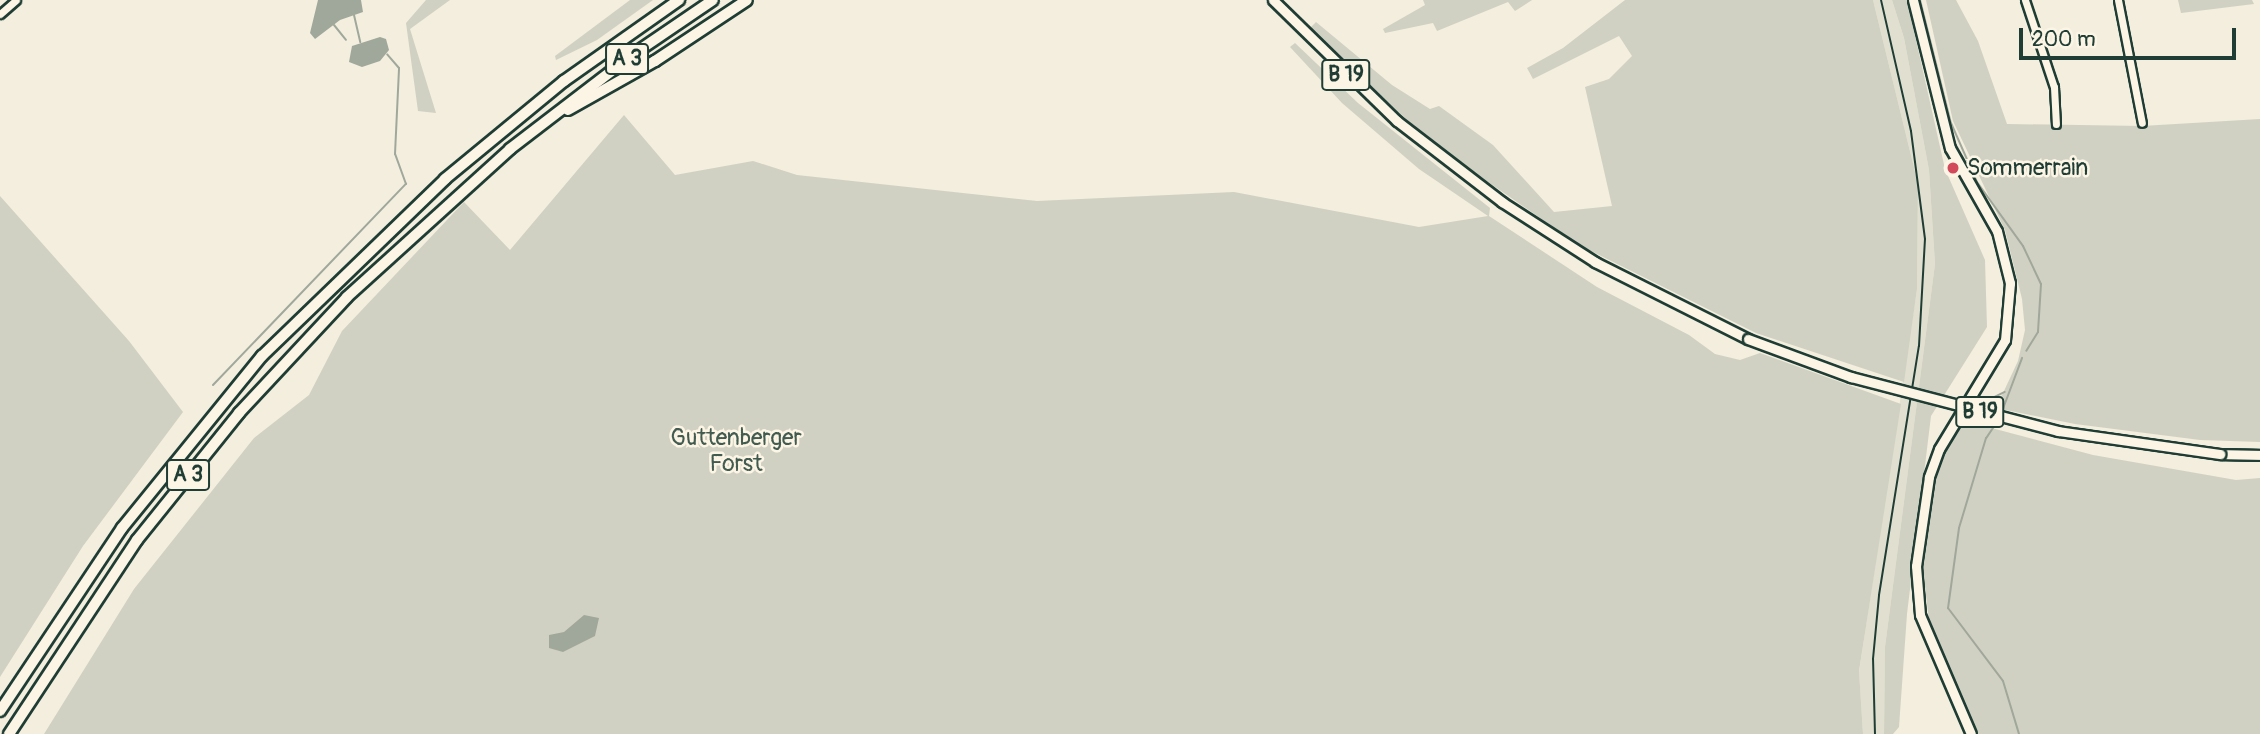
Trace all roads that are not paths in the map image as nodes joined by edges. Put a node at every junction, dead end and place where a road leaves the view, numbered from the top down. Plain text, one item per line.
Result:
1 (16, 0) edge
2 (679, 0) edge
3 (713, 0) edge
4 (747, 0) edge
5 (1273, 0) edge
6 (1913, 0) edge
7 (2025, 0) edge
8 (2118, 0) edge
9 (0, 14) edge
10 (544, 123) junction
11 (2142, 123) dead end
12 (2056, 124) dead end
13 (2260, 455) edge
14 (0, 711) edge
15 (9, 734) edge
16 (1971, 734) edge

1 - 9 street
2 - 14 highway, A 3
3 - 10 highway, A 3
4 - 10 highway
5 - 13 main road, B 19, bridge
6 - 16 main road
7 - 12 street
8 - 11 street
10 - 15 highway, A 3

